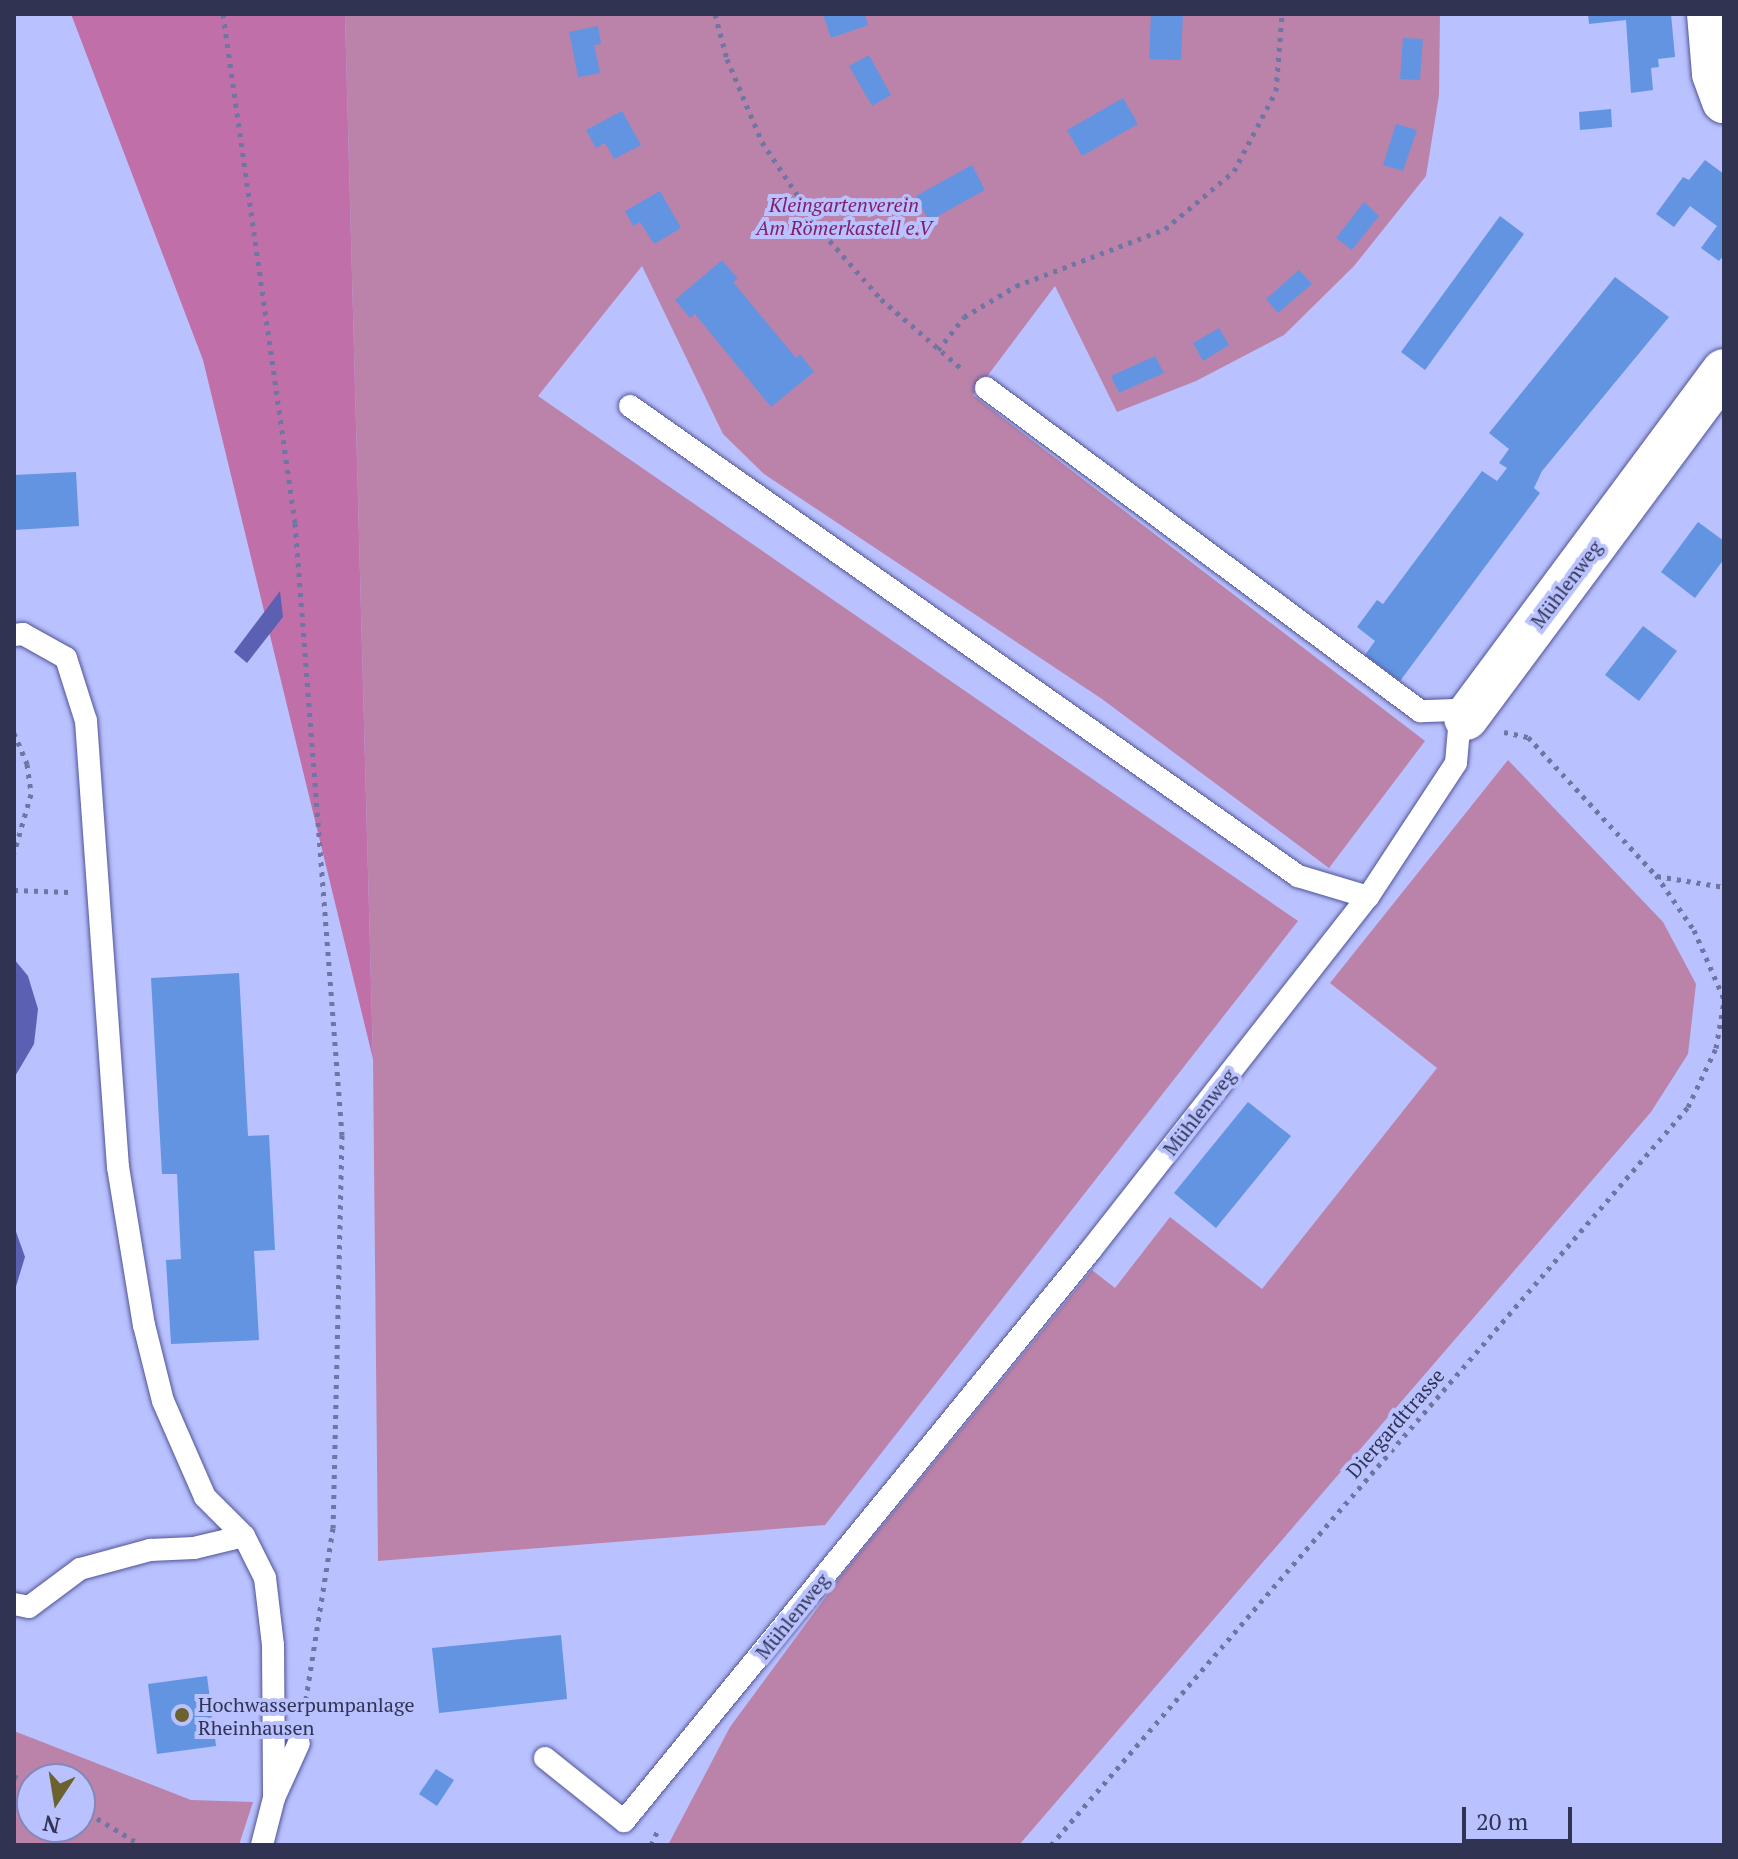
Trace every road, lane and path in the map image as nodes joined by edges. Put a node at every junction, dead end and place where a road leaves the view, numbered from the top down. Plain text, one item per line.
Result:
1 (223, 14) edge
2 (715, 14) edge
3 (1282, 14) edge
4 (1709, 14) edge
5 (1724, 101) edge
6 (1724, 371) edge
7 (986, 388) dead end
8 (630, 406) dead end
9 (14, 635) edge
10 (1466, 718) junction
11 (14, 733) edge
12 (14, 853) edge
13 (1656, 875) junction
14 (1724, 887) edge
15 (96, 889) junction
16 (14, 890) edge
17 (1368, 897) junction
18 (1724, 1000) edge
19 (244, 1536) junction
20 (14, 1604) edge
21 (299, 1743) joint
22 (545, 1758) dead end
23 (274, 1798) junction
24 (96, 1818) edge
25 (141, 1845) edge
26 (262, 1845) edge
27 (1051, 1845) edge

1 - 21 path
2 - 3 path
4 - 5 street
6 - 10 street, Mühlenweg
7 - 10 lane
8 - 17 lane
9 - 15 lane
10 - 13 path
10 - 17 lane, Mühlenweg
11 - 12 path
13 - 14 path
13 - 18 path
15 - 16 path
15 - 19 lane
17 - 22 lane, Mühlenweg
18 - 27 path, Diergardttrasse
19 - 20 lane
19 - 23 lane
21 - 23 lane
23 - 26 lane
24 - 25 path

